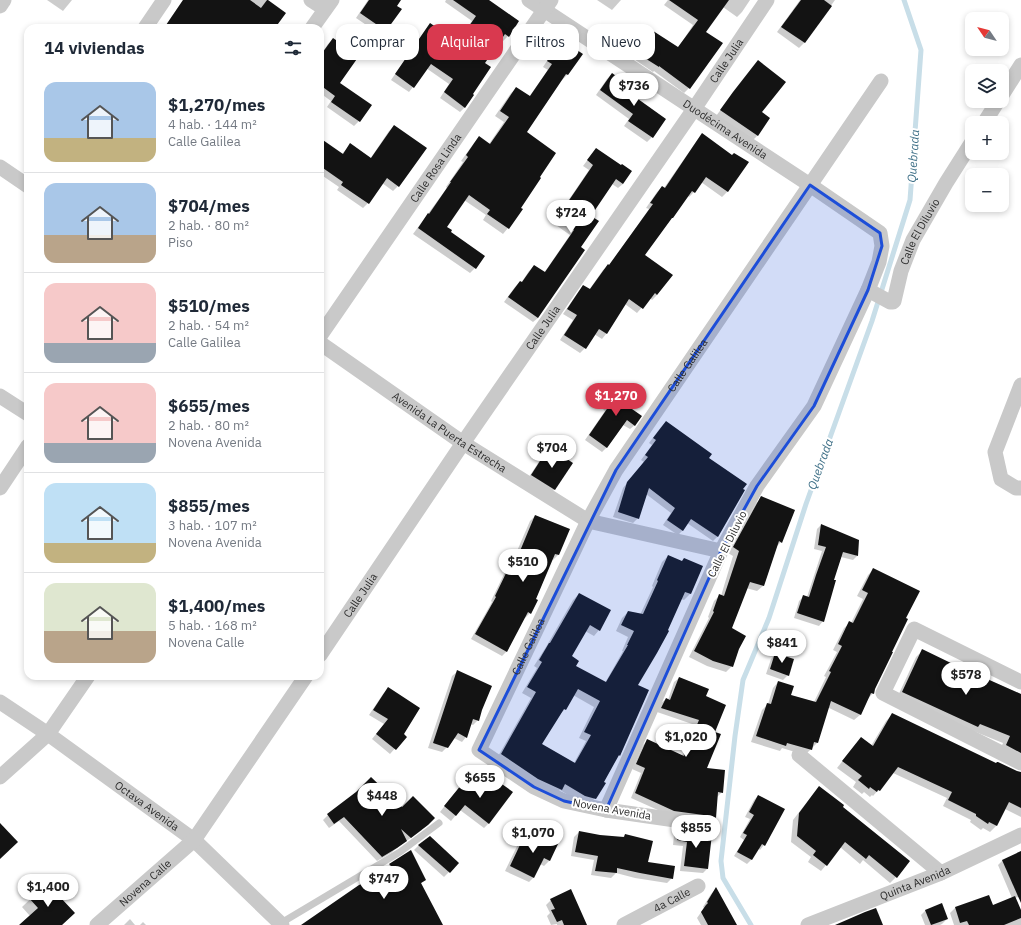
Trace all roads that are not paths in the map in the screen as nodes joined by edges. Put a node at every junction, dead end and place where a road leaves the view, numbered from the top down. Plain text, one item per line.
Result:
1 (4, 0) edge
2 (164, 0) edge
3 (311, 0) edge
4 (529, 0) edge
5 (767, 0) edge
6 (328, 5) edge
7 (547, 5) edge
8 (0, 6) edge
9 (148, 24) edge
10 (315, 24) edge
11 (1021, 65) edge
12 (881, 81) dead end
13 (1009, 84) edge
14 (694, 109) junction
15 (965, 153) edge
16 (0, 167) edge
17 (24, 183) edge
18 (810, 185) junction
19 (880, 233) joint
20 (871, 292) junction
21 (324, 330) edge
22 (324, 347) edge
23 (1021, 385) edge
24 (0, 396) edge
25 (24, 411) edge
26 (463, 443) junction
27 (24, 452) edge
28 (0, 488) edge
29 (1021, 488) edge
30 (588, 521) junction
31 (721, 551) junction
32 (324, 649) edge
33 (85, 680) edge
34 (303, 680) edge
35 (1021, 682) edge
36 (0, 702) edge
37 (48, 734) junction
38 (479, 750) joint
39 (799, 755) dead end
40 (1021, 762) edge
41 (0, 777) edge
42 (606, 810) junction
43 (439, 823) dead end
44 (710, 825) dead end
45 (1021, 836) edge
46 (194, 840) junction
47 (941, 873) junction
48 (698, 886) dead end
49 (281, 924) edge
50 (97, 925) edge
51 (624, 925) edge
52 (808, 925) edge

1 - 8 street
2 - 9 street
3 - 6 street
4 - 7 street, Duodécima Avenida
5 - 14 street, Calle Julia
6 - 10 street
7 - 14 street, Duodécima Avenida
7 - 21 street, Calle Rosa Linda
11 - 13 street
12 - 18 street, Calle Galilea
14 - 18 street, Duodécima Avenida
14 - 26 street, Calle Julia
15 - 20 street, Calle El Diluvio
16 - 17 street
18 - 19 street, Duodécima Avenida
18 - 30 street, Calle Galilea
19 - 20 street, Calle El Diluvio
20 - 31 street, Calle El Diluvio
22 - 26 street, Avenida La Puerta Estrecha
23 - 29 street
24 - 25 street
26 - 30 street, Avenida La Puerta Estrecha
26 - 32 street, Calle Julia
27 - 28 street
30 - 31 street, Avenida La Puerta Estrecha
30 - 38 street, Calle Galilea
31 - 42 street, Calle El Diluvio
33 - 37 street
34 - 46 street
35 - 40 street
36 - 37 street, Octava Avenida
37 - 41 street
37 - 46 street, Octava Avenida
38 - 42 street, Novena Avenida
39 - 47 street
42 - 44 street, Novena Avenida
43 - 49 lane
45 - 47 street, Quinta Avenida
46 - 49 street, Octava Avenida
46 - 50 street, Novena Calle
47 - 52 street, Quinta Avenida
48 - 51 street, 4a Calle

